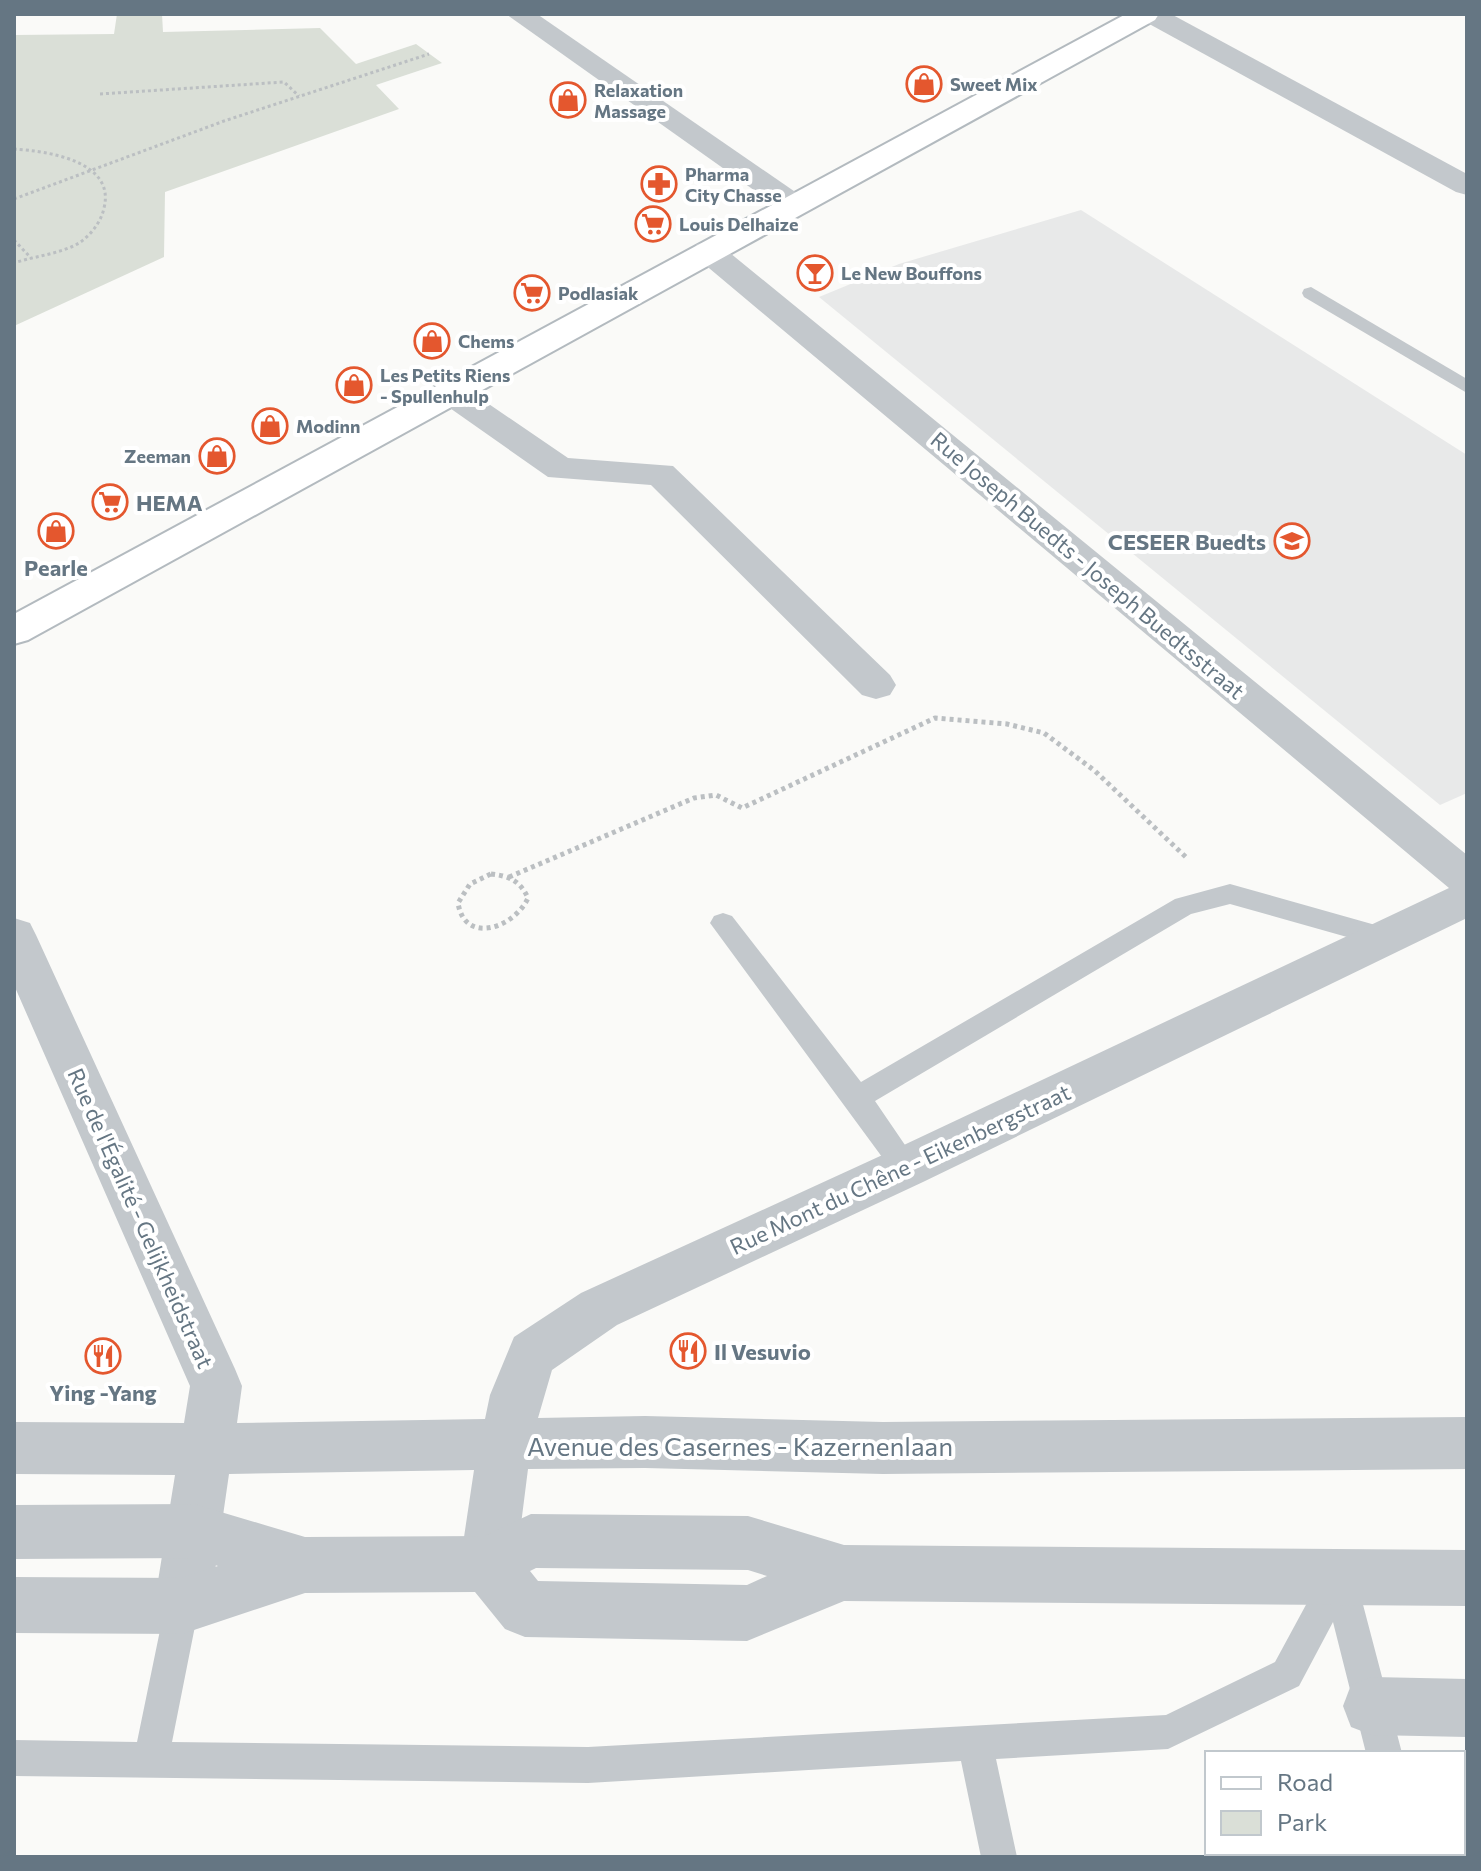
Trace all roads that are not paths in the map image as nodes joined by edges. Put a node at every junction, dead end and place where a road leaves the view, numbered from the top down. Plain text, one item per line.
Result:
1 (519, 14) edge
2 (1148, 14) edge
3 (1467, 186) edge
4 (793, 204) junction
5 (708, 251) junction
6 (1311, 293) dead end
7 (1467, 387) edge
8 (449, 392) junction
9 (14, 631) edge
10 (876, 685) dead end
11 (1467, 879) edge
12 (1467, 899) edge
13 (723, 923) dead end
14 (14, 935) edge
15 (1386, 938) junction
16 (857, 1098) junction
17 (906, 1167) junction
18 (1467, 1443) edge
19 (508, 1444) junction
20 (14, 1448) edge
21 (209, 1448) junction
22 (194, 1531) junction
23 (14, 1532) edge
24 (488, 1564) junction
25 (305, 1565) junction
26 (1339, 1578) junction
27 (1467, 1578) edge
28 (14, 1605) edge
29 (182, 1606) junction
30 (1467, 1708) edge
31 (1378, 1729) edge
32 (975, 1743) junction
33 (14, 1758) edge
34 (151, 1760) junction
35 (999, 1857) edge

1 - 4 street
2 - 3 street
2 - 4 main road
4 - 5 main road
5 - 8 main road
5 - 11 street, Rue Joseph Buedts - Joseph Buedtsstraat
6 - 7 lane
8 - 9 main road
8 - 10 street
12 - 15 street, Rue Mont du Chêne - Eikenbergstraat
13 - 16 lane
14 - 21 street, Rue de l'Égalité - Gelijkheidstraat
15 - 16 lane
15 - 17 street, Rue Mont du Chêne - Eikenbergstraat
16 - 17 lane
17 - 19 street, Rue Mont du Chêne - Eikenbergstraat
18 - 19 street, Avenue des Casernes - Kazernenlaan
19 - 21 street, Avenue des Casernes - Kazernenlaan
19 - 24 street, Rue Mont du Chêne - Eikenbergstraat
20 - 21 street, Avenue des Casernes - Kazernenlaan
21 - 22 street, Rue de l'Égalité - Gelijkheidstraat
22 - 23 street
22 - 25 street
22 - 29 street, Rue de l'Égalité - Gelijkheidstraat
24 - 25 street
24 - 26 street
25 - 29 street
26 - 27 street
26 - 31 lane
26 - 32 lane
28 - 29 street
29 - 34 lane
30 - 31 street
32 - 34 lane
32 - 35 lane
33 - 34 lane

